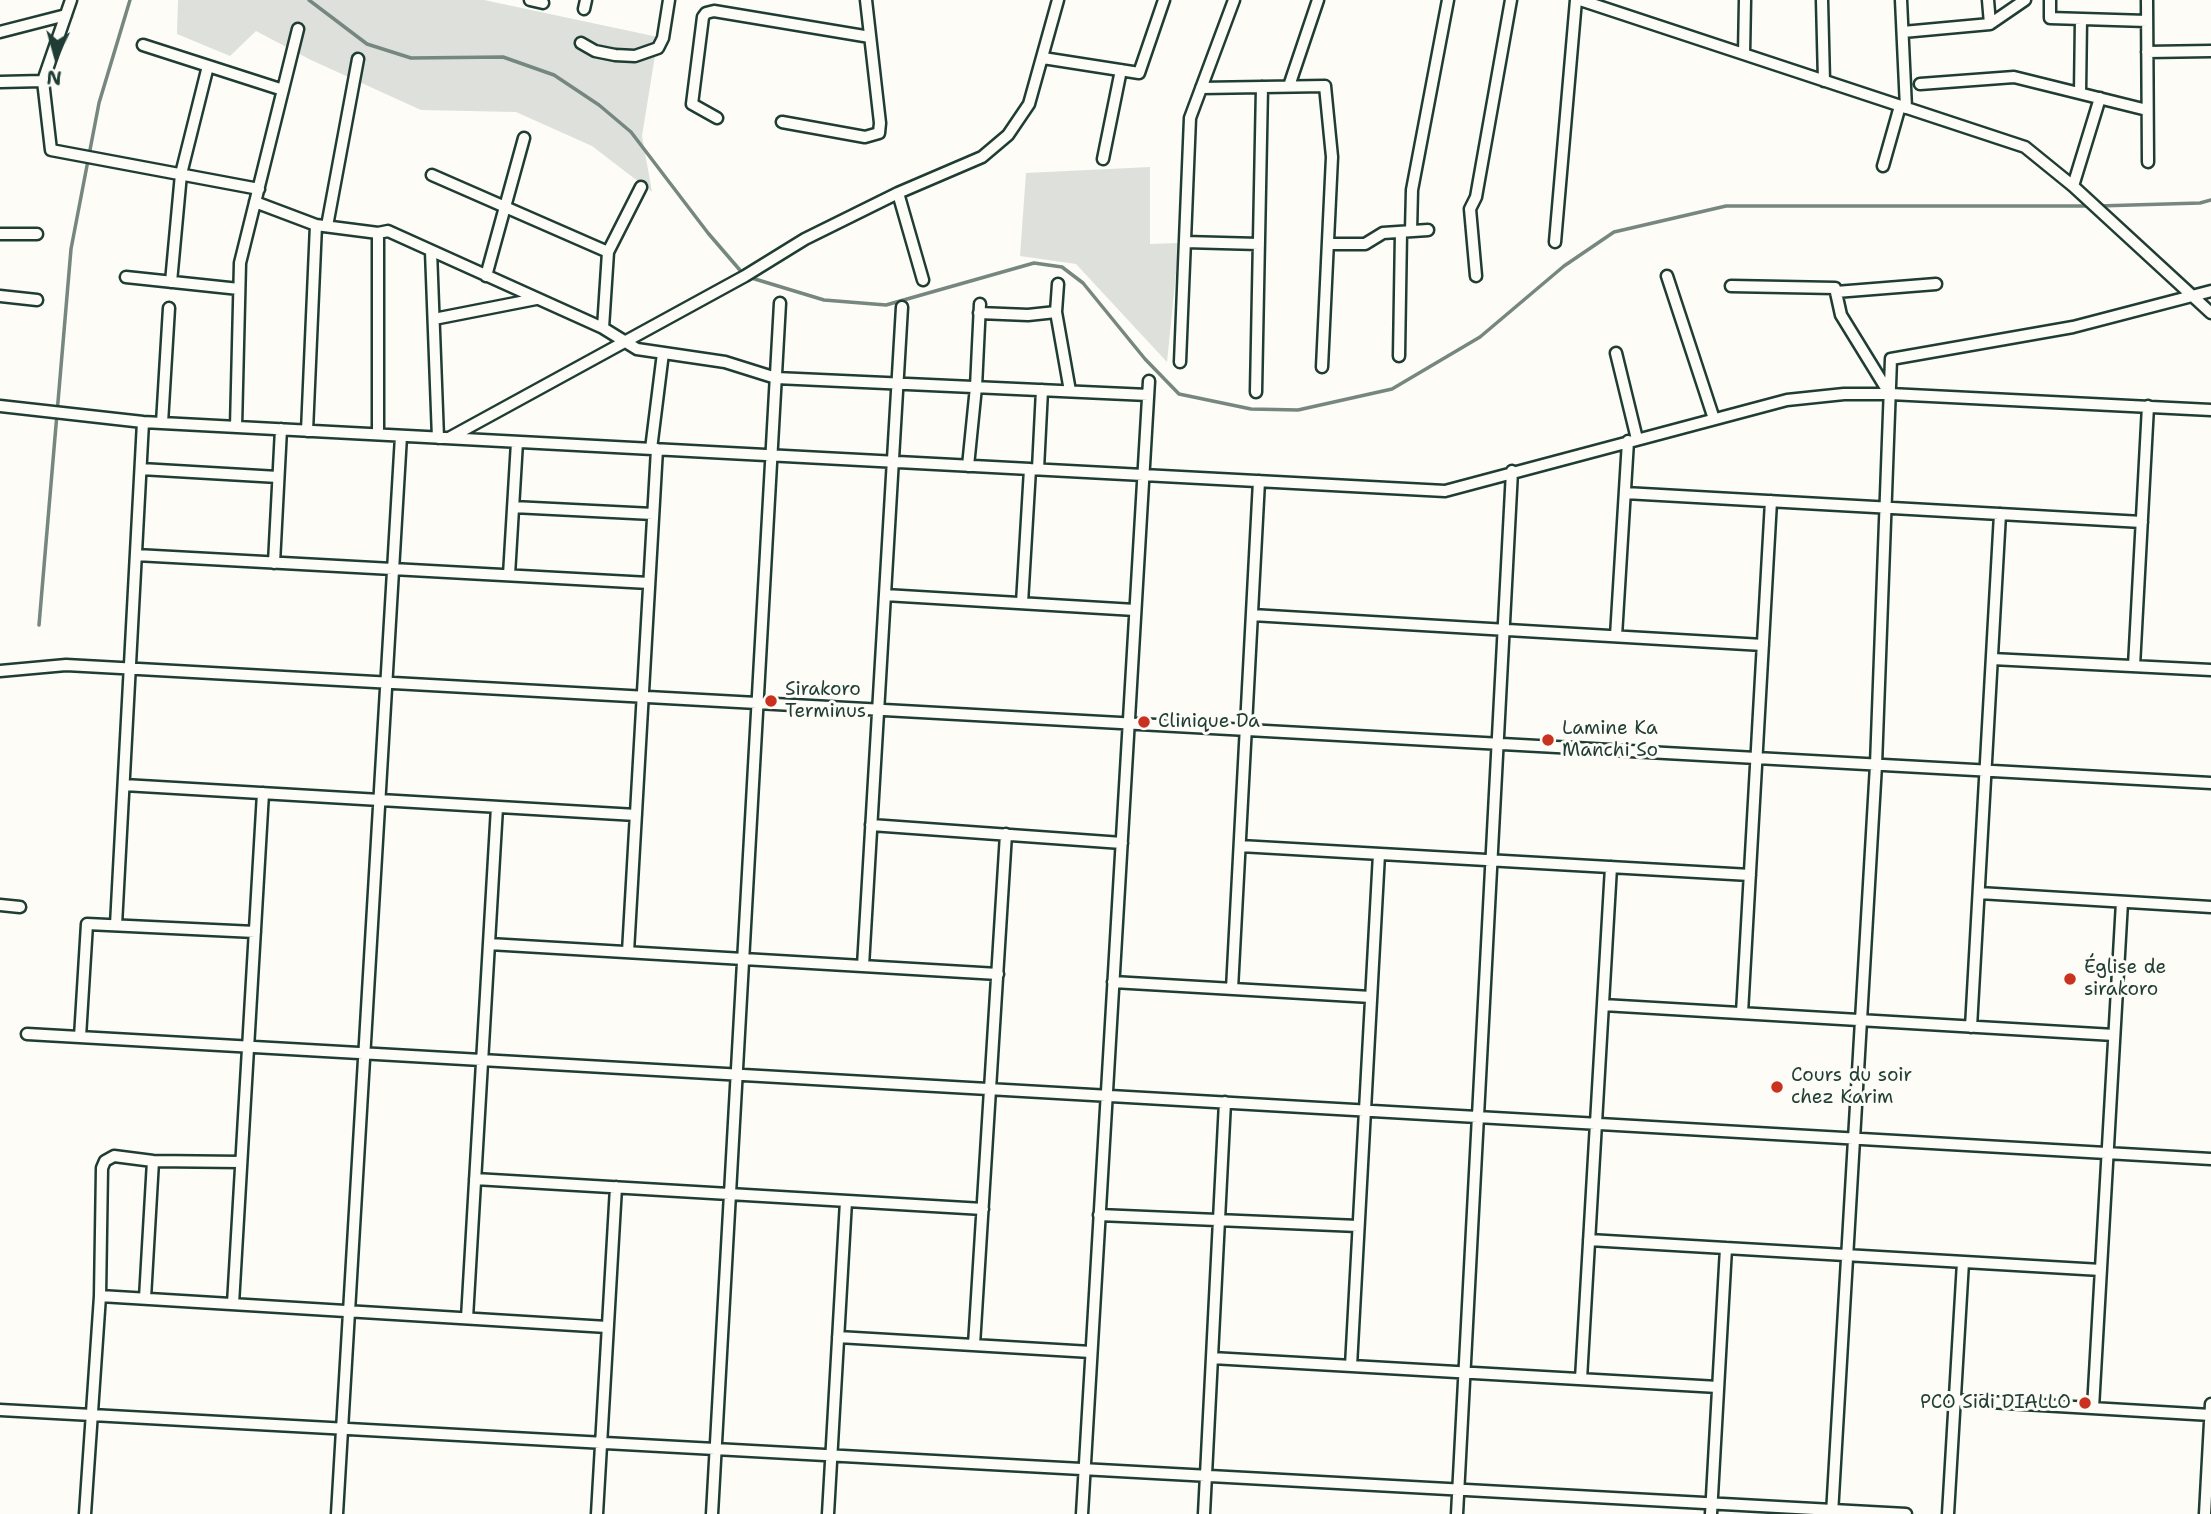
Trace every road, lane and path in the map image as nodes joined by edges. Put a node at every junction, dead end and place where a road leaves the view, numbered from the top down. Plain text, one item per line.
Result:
1 (71, 0) edge
2 (530, 0) edge
3 (669, 0) edge
4 (866, 0) edge
5 (1058, 0) edge
6 (1164, 0) edge
7 (1233, 0) edge
8 (1318, 0) edge
9 (1448, 0) edge
10 (1511, 0) edge
11 (1578, 0) edge
12 (1745, 0) edge
13 (1822, 0) edge
14 (1901, 0) edge
15 (1988, 0) edge
16 (2025, 0) edge
17 (2050, 0) edge
18 (2147, 0) edge
19 (543, 3) dead end
20 (66, 15) junction
21 (2081, 19) junction
22 (2147, 21) junction
23 (1990, 24) junction
24 (298, 29) dead end
25 (0, 32) edge
26 (1903, 32) junction
27 (870, 37) junction
28 (581, 43) dead end
29 (143, 46) dead end
30 (2211, 51) edge
31 (2147, 52) junction
32 (1744, 54) junction
33 (1043, 58) junction
34 (358, 60) dead end
35 (208, 66) junction
36 (1121, 70) junction
37 (43, 81) junction
38 (1824, 81) junction
39 (0, 82) edge
40 (1920, 83) dead end
41 (1289, 86) junction
42 (1262, 87) junction
43 (1201, 88) junction
44 (283, 90) junction
45 (2080, 93) junction
46 (2100, 98) junction
47 (1903, 107) junction
48 (2147, 110) junction
49 (717, 118) dead end
50 (782, 122) dead end
51 (524, 138) dead end
52 (1103, 159) dead end
53 (2148, 162) dead end
54 (1883, 166) dead end
55 (181, 174) junction
56 (432, 175) dead end
57 (2073, 186) junction
58 (641, 187) dead end
59 (259, 188) junction
60 (898, 193) junction
61 (255, 202) junction
62 (505, 207) junction
63 (321, 225) junction
64 (1428, 230) dead end
65 (1406, 232) junction
66 (377, 233) junction
67 (0, 234) edge
68 (37, 234) dead end
69 (1185, 242) junction
70 (1556, 242) dead end
71 (1259, 244) junction
72 (1328, 244) junction
73 (431, 251) junction
74 (608, 252) junction
75 (486, 276) junction
76 (1476, 276) dead end
77 (1667, 276) dead end
78 (126, 277) dead end
79 (923, 280) dead end
80 (171, 282) junction
81 (1058, 284) dead end
82 (1936, 284) dead end
83 (1731, 286) dead end
84 (239, 289) junction
85 (2211, 291) edge
86 (1836, 292) junction
87 (0, 296) edge
88 (2192, 296) junction
89 (537, 299) junction
90 (37, 300) dead end
91 (780, 303) dead end
92 (902, 307) dead end
93 (169, 308) dead end
94 (1056, 312) junction
95 (2211, 313) edge
96 (434, 319) junction
97 (603, 328) junction
98 (624, 343) junction
99 (663, 353) junction
100 (1616, 353) dead end
101 (1399, 356) dead end
102 (1180, 362) dead end
103 (1322, 367) dead end
104 (776, 378) junction
105 (1149, 382) dead end
106 (897, 384) junction
107 (976, 387) junction
108 (1042, 390) junction
109 (1070, 391) junction
110 (1256, 392) dead end
111 (1890, 394) junction
112 (1148, 395) junction
113 (0, 406) edge
114 (2148, 407) junction
115 (2211, 410) edge
116 (1714, 419) junction
117 (143, 422) junction
118 (162, 423) junction
119 (236, 427) junction
120 (281, 429) junction
121 (307, 430) junction
122 (378, 434) junction
123 (401, 436) junction
124 (443, 438) junction
125 (1632, 440) junction
126 (517, 442) junction
127 (654, 449) junction
128 (772, 455) junction
129 (893, 462) junction
130 (968, 466) junction
131 (141, 469) junction
132 (1034, 469) junction
133 (1512, 471) junction
134 (1144, 475) junction
135 (278, 477) junction
136 (1259, 481) junction
137 (1625, 493) junction
138 (1771, 501) junction
139 (513, 507) junction
140 (1885, 508) junction
141 (653, 514) junction
142 (2000, 514) junction
143 (2142, 522) junction
144 (136, 555) junction
145 (274, 563) junction
146 (393, 569) junction
147 (509, 575) junction
148 (649, 583) junction
149 (885, 595) junction
150 (1022, 603) junction
151 (1135, 610) junction
152 (1252, 615) junction
153 (1504, 630) junction
154 (1616, 636) junction
155 (1763, 645) junction
156 (1992, 659) junction
157 (2134, 666) junction
158 (130, 669) junction
159 (2211, 670) edge
160 (0, 671) edge
161 (387, 683) junction
162 (643, 697) junction
163 (758, 703) junction
164 (878, 710) junction
165 (1129, 724) junction
166 (1246, 730) junction
167 (1498, 744) junction
168 (1757, 758) junction
169 (1876, 765) junction
170 (1986, 771) junction
171 (2211, 783) edge
172 (124, 785) junction
173 (263, 793) junction
174 (380, 800) junction
175 (497, 807) junction
176 (636, 815) junction
177 (871, 825) junction
178 (1006, 834) junction
179 (1122, 843) junction
180 (1240, 846) junction
181 (1379, 854) junction
182 (1492, 860) junction
183 (1611, 867) junction
184 (1750, 875) junction
185 (1979, 893) junction
186 (2122, 902) junction
187 (0, 905) edge
188 (20, 907) dead end
189 (2211, 907) edge
190 (117, 925) junction
191 (255, 932) junction
192 (489, 944) junction
193 (628, 952) junction
194 (743, 959) junction
195 (863, 966) junction
196 (998, 974) junction
197 (1113, 982) junction
198 (1232, 989) junction
199 (1371, 997) junction
200 (1603, 1005) junction
201 (1742, 1013) junction
202 (1861, 1020) junction
203 (1971, 1027) junction
204 (27, 1034) dead end
205 (2114, 1035) junction
206 (80, 1037) junction
207 (248, 1047) junction
208 (365, 1054) junction
209 (482, 1060) junction
210 (737, 1075) junction
211 (990, 1089) junction
212 (1107, 1096) junction
213 (1225, 1102) junction
214 (1365, 1110) junction
215 (1478, 1117) junction
216 (1596, 1124) junction
217 (1854, 1138) junction
218 (2108, 1153) junction
219 (2211, 1159) edge
220 (153, 1161) junction
221 (242, 1162) junction
222 (475, 1179) junction
223 (615, 1187) junction
224 (730, 1194) junction
225 (846, 1201) junction
226 (983, 1209) junction
227 (1100, 1215) junction
228 (1219, 1220) junction
229 (1358, 1226) junction
230 (1589, 1240) junction
231 (1726, 1248) junction
232 (1847, 1255) junction
233 (1963, 1262) junction
234 (2101, 1270) junction
235 (100, 1296) junction
236 (145, 1298) junction
237 (233, 1304) junction
238 (349, 1311) junction
239 (467, 1318) junction
240 (607, 1326) junction
241 (838, 1337) junction
242 (974, 1345) junction
243 (1091, 1352) junction
244 (1212, 1358) junction
245 (1351, 1366) junction
246 (1464, 1372) junction
247 (1581, 1379) junction
248 (1718, 1387) junction
249 (1955, 1400) junction
250 (2211, 1404) edge
251 (2093, 1408) junction
252 (0, 1410) edge
253 (91, 1415) junction
254 (2211, 1415) edge
255 (342, 1429) junction
256 (601, 1443) junction
257 (716, 1449) junction
258 (831, 1455) junction
259 (1084, 1469) junction
260 (1206, 1476) junction
261 (1458, 1489) junction
262 (1712, 1509) edge
263 (1832, 1512) edge
264 (85, 1514) edge
265 (337, 1514) edge
266 (597, 1514) edge
267 (712, 1514) edge
268 (828, 1514) edge
269 (1082, 1514) edge
270 (1204, 1514) edge
271 (1457, 1514) edge
272 (1906, 1514) edge
273 (1948, 1514) edge
274 (2205, 1514) edge

1 - 20 street
2 - 19 street
3 - 28 street
4 - 27 street
5 - 33 street
6 - 36 street
7 - 43 street
8 - 41 street
9 - 65 street
10 - 76 street
11 - 32 street
11 - 70 street
12 - 32 street
13 - 38 street
14 - 26 street
15 - 23 street
16 - 23 street
17 - 21 street
18 - 22 street
20 - 25 street
20 - 37 street
21 - 22 street
21 - 45 street
22 - 31 street
23 - 26 street
24 - 44 street
26 - 47 street
27 - 49 street
27 - 50 street
29 - 35 street
30 - 31 street
31 - 48 street
32 - 38 street
33 - 36 street
33 - 60 street
34 - 63 street
35 - 44 street
35 - 55 street
36 - 52 street
37 - 39 street
37 - 55 street
38 - 47 street
40 - 45 street
41 - 42 street
41 - 72 street
42 - 43 street
42 - 71 street
43 - 69 street
44 - 59 street
45 - 46 street
46 - 48 street
46 - 57 street
47 - 54 street
47 - 57 street
48 - 53 street
51 - 62 street
55 - 59 street
55 - 80 street
56 - 62 street
57 - 88 street
58 - 74 street
59 - 61 street
60 - 79 street
60 - 98 street
61 - 63 street
61 - 84 street
62 - 74 street
62 - 75 street
63 - 66 street
63 - 121 street
64 - 65 street
65 - 72 street
65 - 101 street
66 - 73 street
66 - 122 street
67 - 68 street
69 - 71 street
69 - 102 street
71 - 110 street
72 - 103 street
73 - 75 street
73 - 96 street
74 - 97 street
75 - 89 street
77 - 116 street
78 - 80 street
80 - 84 street
81 - 94 street
82 - 86 street
83 - 86 street
84 - 119 street
85 - 88 street
86 - 111 street
87 - 90 street
88 - 95 street
88 - 111 street
89 - 96 street
89 - 97 street
91 - 104 street
92 - 106 street
93 - 118 street
94 - 107 street
94 - 109 street
96 - 124 street
97 - 98 street
98 - 99 street
98 - 124 street
99 - 104 street
99 - 127 street
100 - 125 street
104 - 106 street
104 - 128 street
105 - 112 street
106 - 107 street
106 - 129 street
107 - 108 street
107 - 130 street
108 - 109 street
108 - 132 street
109 - 112 street
111 - 114 street
111 - 116 street
111 - 140 street
112 - 134 street
113 - 117 street
114 - 115 street
114 - 143 street
116 - 125 street
117 - 118 street
117 - 131 street
118 - 119 street
119 - 120 street
120 - 121 street
120 - 135 street
121 - 122 street
122 - 123 street
123 - 124 street
123 - 146 street
124 - 126 street
125 - 133 street
125 - 137 street
126 - 127 street
126 - 139 street
127 - 128 street
127 - 141 street
128 - 129 street
128 - 163 street
129 - 130 street
129 - 149 street
130 - 132 street
131 - 135 street
131 - 144 street
132 - 134 street
132 - 150 street
133 - 136 street
133 - 153 street
134 - 136 street
134 - 151 street
135 - 145 street
136 - 152 street
137 - 138 street
137 - 154 street
138 - 140 street
138 - 155 street
139 - 141 street
139 - 147 street
140 - 142 street
140 - 169 street
141 - 148 street
142 - 143 street
142 - 156 street
143 - 157 street
144 - 145 street
144 - 158 street
145 - 146 street
146 - 147 street
146 - 161 street
147 - 148 street
148 - 162 street
149 - 150 street
149 - 164 street
150 - 151 street
151 - 165 street
152 - 153 street
152 - 166 street
153 - 154 street
153 - 167 street
154 - 155 street
155 - 168 street
156 - 157 street
156 - 170 street
157 - 159 street
158 - 160 street
158 - 161 street
158 - 172 street
161 - 162 street
161 - 174 street
162 - 163 street
162 - 176 street
163 - 164 street
163 - 194 street
164 - 165 street
164 - 177 street
165 - 166 street
165 - 179 street
166 - 167 street
166 - 180 street
167 - 168 street
167 - 182 street
168 - 169 street
168 - 184 street
169 - 170 street
169 - 202 street
170 - 171 street
170 - 185 street
172 - 173 street
172 - 190 street
173 - 174 street
173 - 191 street
174 - 175 street
174 - 208 street
175 - 176 street
175 - 192 street
176 - 193 street
177 - 178 street
177 - 195 street
178 - 179 street
178 - 196 street
179 - 197 street
180 - 181 street
180 - 198 street
181 - 182 street
181 - 199 street
182 - 183 street
182 - 215 street
183 - 184 street
183 - 200 street
184 - 201 street
185 - 186 street
185 - 203 street
186 - 189 street
186 - 205 street
187 - 188 street
190 - 191 street
190 - 206 street
191 - 207 street
192 - 193 street
192 - 209 street
193 - 194 street
194 - 195 street
194 - 210 street
195 - 196 street
196 - 211 street
197 - 198 street
197 - 212 street
198 - 199 street
199 - 214 street
200 - 201 street
200 - 216 street
201 - 202 street
202 - 203 street
202 - 217 street
203 - 205 street
204 - 206 street
205 - 218 street
206 - 207 street
207 - 208 street
207 - 221 street
208 - 209 street
208 - 238 street
209 - 210 street
209 - 222 street
210 - 211 street
210 - 224 street
211 - 212 street
211 - 226 street
212 - 213 street
212 - 227 street
213 - 214 street
213 - 228 street
214 - 215 street
214 - 229 street
215 - 216 street
215 - 246 street
216 - 217 street
216 - 230 street
217 - 218 street
217 - 232 street
218 - 219 street
218 - 234 street
220 - 221 street
220 - 235 street
220 - 236 street
221 - 237 street
222 - 223 street
222 - 239 street
223 - 224 street
223 - 240 street
224 - 225 street
224 - 257 street
225 - 226 street
225 - 241 street
226 - 242 street
227 - 228 street
227 - 243 street
228 - 229 street
228 - 244 street
229 - 245 street
230 - 231 street
230 - 247 street
231 - 232 street
231 - 248 street
232 - 233 street
232 - 263 street
233 - 234 street
233 - 249 street
234 - 251 street
235 - 236 street
235 - 253 street
236 - 237 street
237 - 238 street
238 - 239 street
238 - 255 street
239 - 240 street
240 - 256 street
241 - 242 street
241 - 258 street
242 - 243 street
243 - 259 street
244 - 245 street
244 - 260 street
245 - 246 street
246 - 247 street
246 - 261 street
247 - 248 street
248 - 262 street
249 - 251 street
249 - 273 street
250 - 254 street
251 - 254 street
252 - 253 street
253 - 255 street
253 - 264 street
254 - 274 street
255 - 256 street
255 - 265 street
256 - 257 street
256 - 266 street
257 - 258 street
257 - 267 street
258 - 259 street
258 - 268 street
259 - 260 street
259 - 269 street
260 - 261 street
260 - 270 street
261 - 262 street
261 - 271 street
262 - 263 street
263 - 272 street

